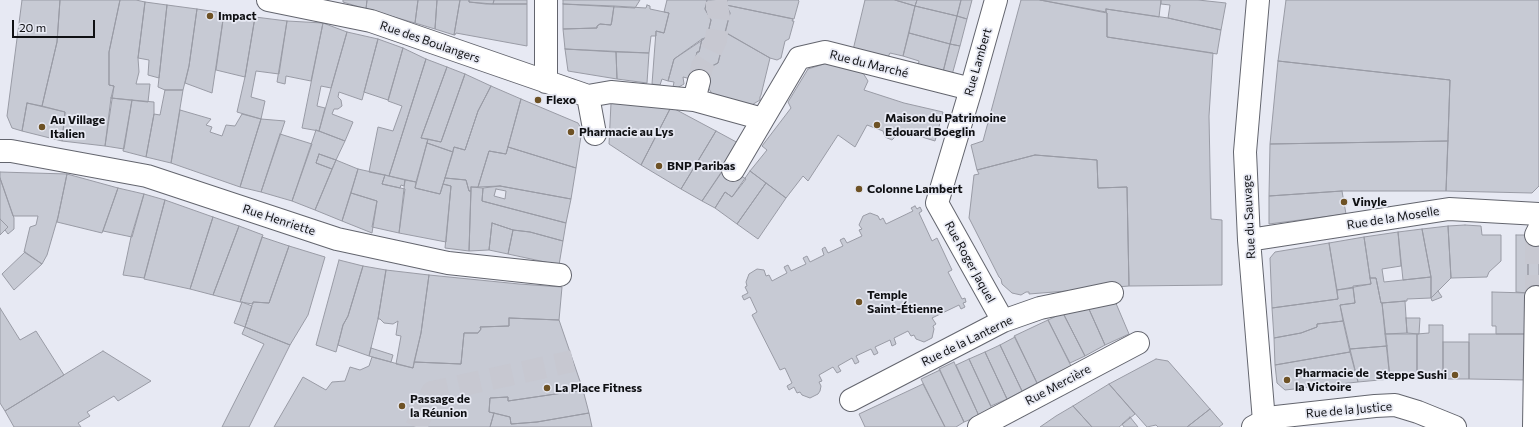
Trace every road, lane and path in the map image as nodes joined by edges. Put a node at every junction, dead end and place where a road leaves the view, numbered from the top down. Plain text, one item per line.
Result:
1 (268, 0) edge
2 (546, 0) edge
3 (996, 0) edge
4 (1258, 0) edge
5 (546, 82) junction
6 (971, 89) junction
7 (588, 96) junction
8 (763, 119) junction
9 (595, 134) dead end
10 (0, 151) edge
11 (733, 170) dead end
12 (937, 203) joint
13 (1538, 226) edge
14 (1249, 240) junction
15 (560, 275) dead end
16 (1112, 293) dead end
17 (1536, 297) dead end
18 (1004, 321) junction
19 (1138, 343) dead end
20 (851, 400) dead end
21 (1258, 424) edge
22 (979, 427) edge
23 (1455, 427) edge
24 (1534, 427) edge

1 - 5 street, Rue des Boulangers
2 - 5 street
3 - 6 street, Rue Lambert
4 - 14 street, Rue du Sauvage
5 - 7 street, Rue des Boulangers
6 - 8 street, Rue du Marché
6 - 12 street, Rue Lambert
7 - 8 street
7 - 9 street
8 - 11 street, Rue du Marché
10 - 15 street, Rue Henriette
12 - 18 street, Rue Roger Jaquel
13 - 14 street, Rue de la Moselle
14 - 21 street, Rue du Sauvage
16 - 18 street, Rue de la Lanterne
17 - 24 street
18 - 20 street, Rue de la Lanterne
19 - 22 street, Rue Mercière
21 - 23 street, Rue de la Justice

